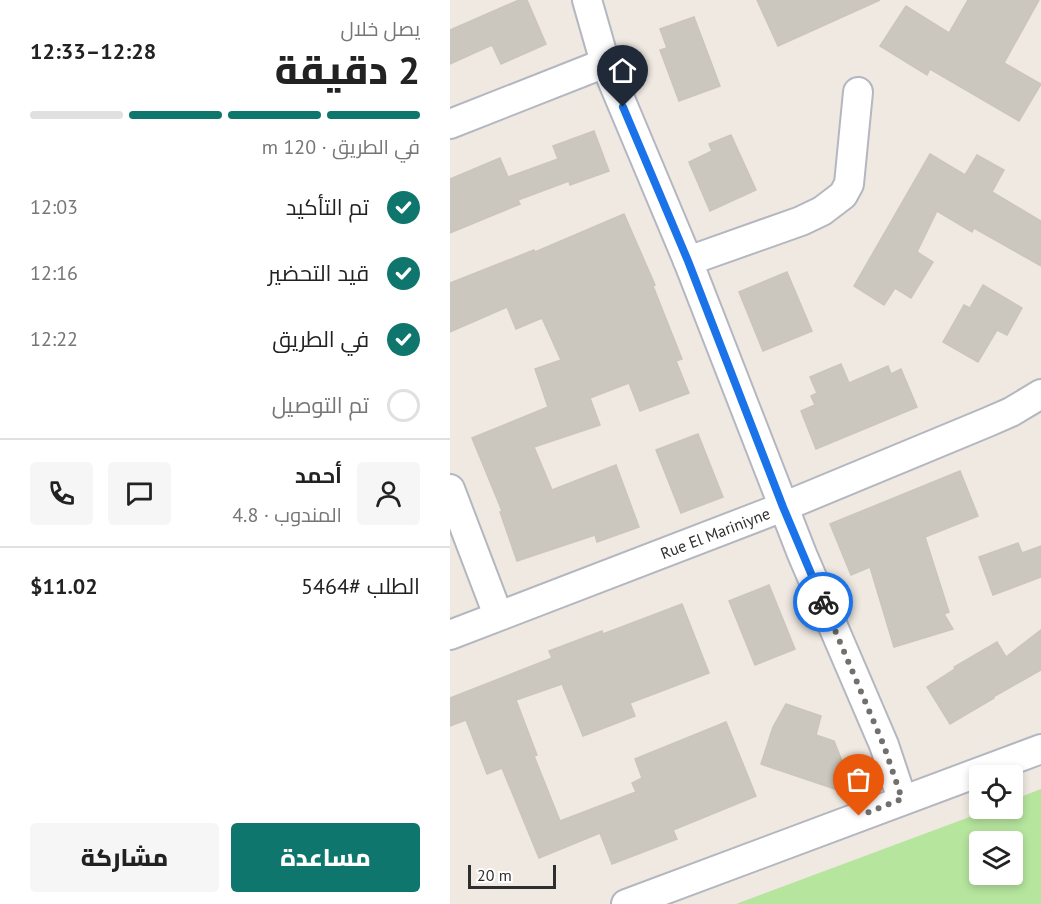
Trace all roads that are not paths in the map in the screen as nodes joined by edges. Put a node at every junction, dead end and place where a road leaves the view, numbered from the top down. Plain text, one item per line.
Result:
1 (587, 0) edge
2 (605, 63) junction
3 (858, 92) dead end
4 (450, 124) edge
5 (688, 261) junction
6 (1041, 394) edge
7 (450, 489) edge
8 (783, 507) junction
9 (498, 615) junction
10 (450, 635) edge
11 (1041, 749) edge
12 (902, 799) junction
13 (626, 904) edge

1 - 2 street
2 - 4 street
2 - 5 street
3 - 5 street
5 - 8 street
6 - 8 street, Rue El Mariniyne
7 - 9 street
8 - 9 street, Rue El Mariniyne
8 - 12 street
9 - 10 street, Rue El Mariniyne
11 - 12 street
12 - 13 street

